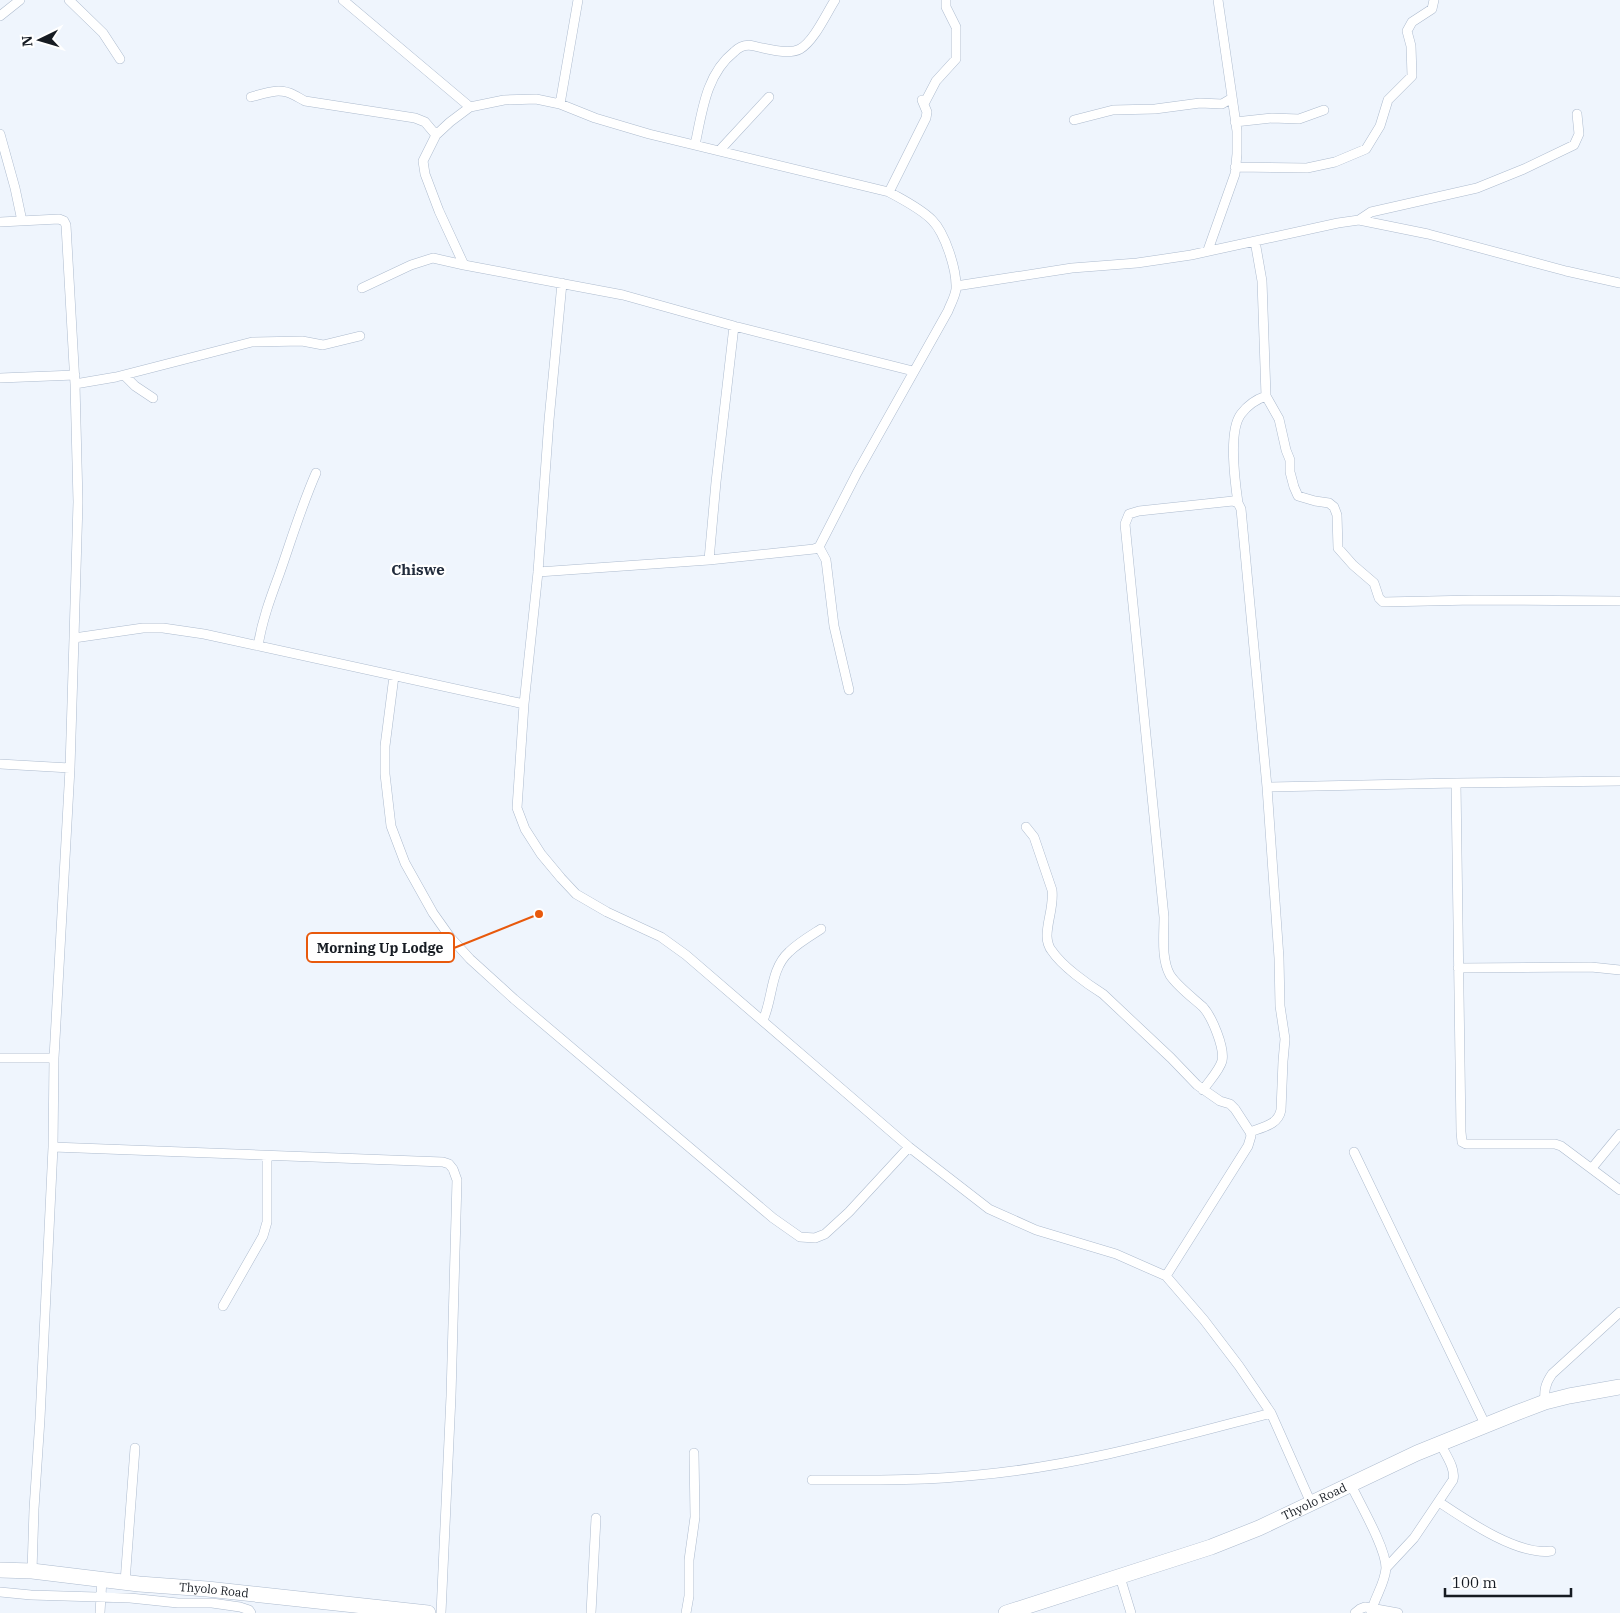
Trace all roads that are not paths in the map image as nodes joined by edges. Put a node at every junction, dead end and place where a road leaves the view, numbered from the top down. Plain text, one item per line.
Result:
1 (20, 0) edge
2 (69, 0) edge
3 (343, 0) edge
4 (578, 0) edge
5 (835, 0) edge
6 (946, 0) edge
7 (1218, 0) edge
8 (1434, 0) edge
9 (0, 16) edge
10 (120, 59) dead end
11 (251, 97) dead end
12 (769, 97) dead end
13 (1232, 98) junction
14 (560, 104) junction
15 (470, 106) junction
16 (1324, 110) dead end
17 (1577, 114) dead end
18 (1074, 120) dead end
19 (1236, 122) junction
20 (0, 134) edge
21 (436, 135) junction
22 (695, 145) junction
23 (719, 151) junction
24 (1235, 168) junction
25 (889, 192) junction
26 (1359, 220) junction
27 (22, 221) junction
28 (0, 222) edge
29 (1255, 241) junction
30 (1208, 250) junction
31 (464, 265) junction
32 (1620, 283) edge
33 (562, 284) junction
34 (956, 286) junction
35 (362, 288) dead end
36 (734, 326) junction
37 (360, 336) dead end
38 (913, 371) junction
39 (124, 374) junction
40 (0, 378) edge
41 (75, 380) junction
42 (1266, 396) junction
43 (153, 398) dead end
44 (316, 473) dead end
45 (1238, 503) junction
46 (819, 547) junction
47 (709, 560) junction
48 (538, 572) junction
49 (1620, 601) edge
50 (74, 638) junction
51 (258, 646) junction
52 (394, 676) junction
53 (849, 690) dead end
54 (524, 704) junction
55 (0, 764) edge
56 (70, 768) junction
57 (1620, 781) edge
58 (1456, 783) junction
59 (1267, 787) junction
60 (1026, 827) dead end
61 (821, 929) dead end
62 (1458, 968) junction
63 (1620, 970) edge
64 (763, 1020) junction
65 (0, 1058) edge
66 (54, 1058) junction
67 (1203, 1090) junction
68 (1250, 1132) junction
69 (1620, 1134) edge
70 (53, 1147) junction
71 (909, 1147) junction
72 (1354, 1152) dead end
73 (268, 1156) junction
74 (1592, 1168) junction
75 (1620, 1190) edge
76 (1166, 1276) junction
77 (223, 1306) dead end
78 (1620, 1312) edge
79 (1620, 1387) edge
80 (1544, 1402) junction
81 (1271, 1414) junction
82 (1485, 1424) junction
83 (1440, 1443) junction
84 (135, 1448) dead end
85 (694, 1453) dead end
86 (812, 1480) dead end
87 (1351, 1485) junction
88 (1439, 1502) junction
89 (1312, 1503) junction
90 (596, 1518) dead end
91 (1551, 1550) dead end
92 (1386, 1568) junction
93 (0, 1570) edge
94 (32, 1572) junction
95 (1120, 1577) junction
96 (102, 1579) junction
97 (132, 1583) junction
98 (0, 1592) edge
99 (210, 1596) junction
100 (101, 1597) junction
101 (140, 1600) junction
102 (1372, 1610) edge
103 (384, 1611) edge
104 (100, 1613) edge
105 (251, 1613) edge
106 (428, 1613) edge
107 (440, 1613) edge
108 (591, 1613) edge
109 (686, 1613) edge
110 (1006, 1613) edge
111 (1131, 1613) edge
112 (1355, 1613) edge
113 (1398, 1613) edge

1 - 9 street
2 - 10 street
3 - 15 street
4 - 14 street
5 - 22 street
6 - 25 street
7 - 13 street
8 - 24 street
11 - 21 street
12 - 23 street
13 - 18 street
13 - 19 street
14 - 15 street
14 - 22 street
15 - 21 street
16 - 19 street
17 - 26 street
19 - 24 street
20 - 27 street
21 - 31 street
22 - 23 street
23 - 25 street
24 - 30 street
25 - 34 street
26 - 29 street
26 - 32 street
27 - 28 street
27 - 41 street
29 - 30 street
29 - 42 street
30 - 34 street
31 - 33 street
31 - 35 street
33 - 36 street
33 - 48 street
34 - 38 street
36 - 38 street
36 - 47 street
37 - 39 street
38 - 46 street
39 - 41 street
39 - 43 street
40 - 41 street
41 - 50 street
42 - 45 street
42 - 49 street
44 - 51 street
45 - 59 street
45 - 67 street
46 - 47 street
46 - 53 street
47 - 48 street
48 - 54 street
50 - 51 street
50 - 56 street
51 - 52 street
52 - 54 street
52 - 71 street
54 - 64 street
55 - 56 street
56 - 66 street
57 - 58 street
58 - 59 street
58 - 62 street
59 - 68 street
60 - 67 street
61 - 64 street
62 - 63 street
62 - 74 street
64 - 71 street
65 - 66 street
66 - 70 street
67 - 68 street
68 - 76 street
69 - 74 street
70 - 73 street
70 - 94 street
71 - 76 street
72 - 82 street
73 - 77 street
73 - 107 street
74 - 75 street
76 - 81 street
78 - 80 street
79 - 80 highway, Thyolo Road
80 - 82 highway, Thyolo Road
81 - 86 street
81 - 89 street
82 - 83 highway, Thyolo Road
83 - 87 highway, Thyolo Road
83 - 88 street
84 - 97 street
85 - 109 street
87 - 89 highway, Thyolo Road
87 - 92 street
88 - 91 street
88 - 92 street
89 - 95 highway, Thyolo Road
90 - 108 street
92 - 102 street
93 - 94 highway, Thyolo Road
94 - 96 highway, Thyolo Road
95 - 110 highway, Thyolo Road
95 - 111 street
96 - 97 highway, Thyolo Road
96 - 100 street
97 - 99 highway, Thyolo Road
97 - 101 street
98 - 100 street
99 - 101 street
99 - 103 highway, Thyolo Road
99 - 105 street
100 - 101 street
100 - 104 street
102 - 112 street
102 - 113 street
103 - 106 highway, Thyolo Road

